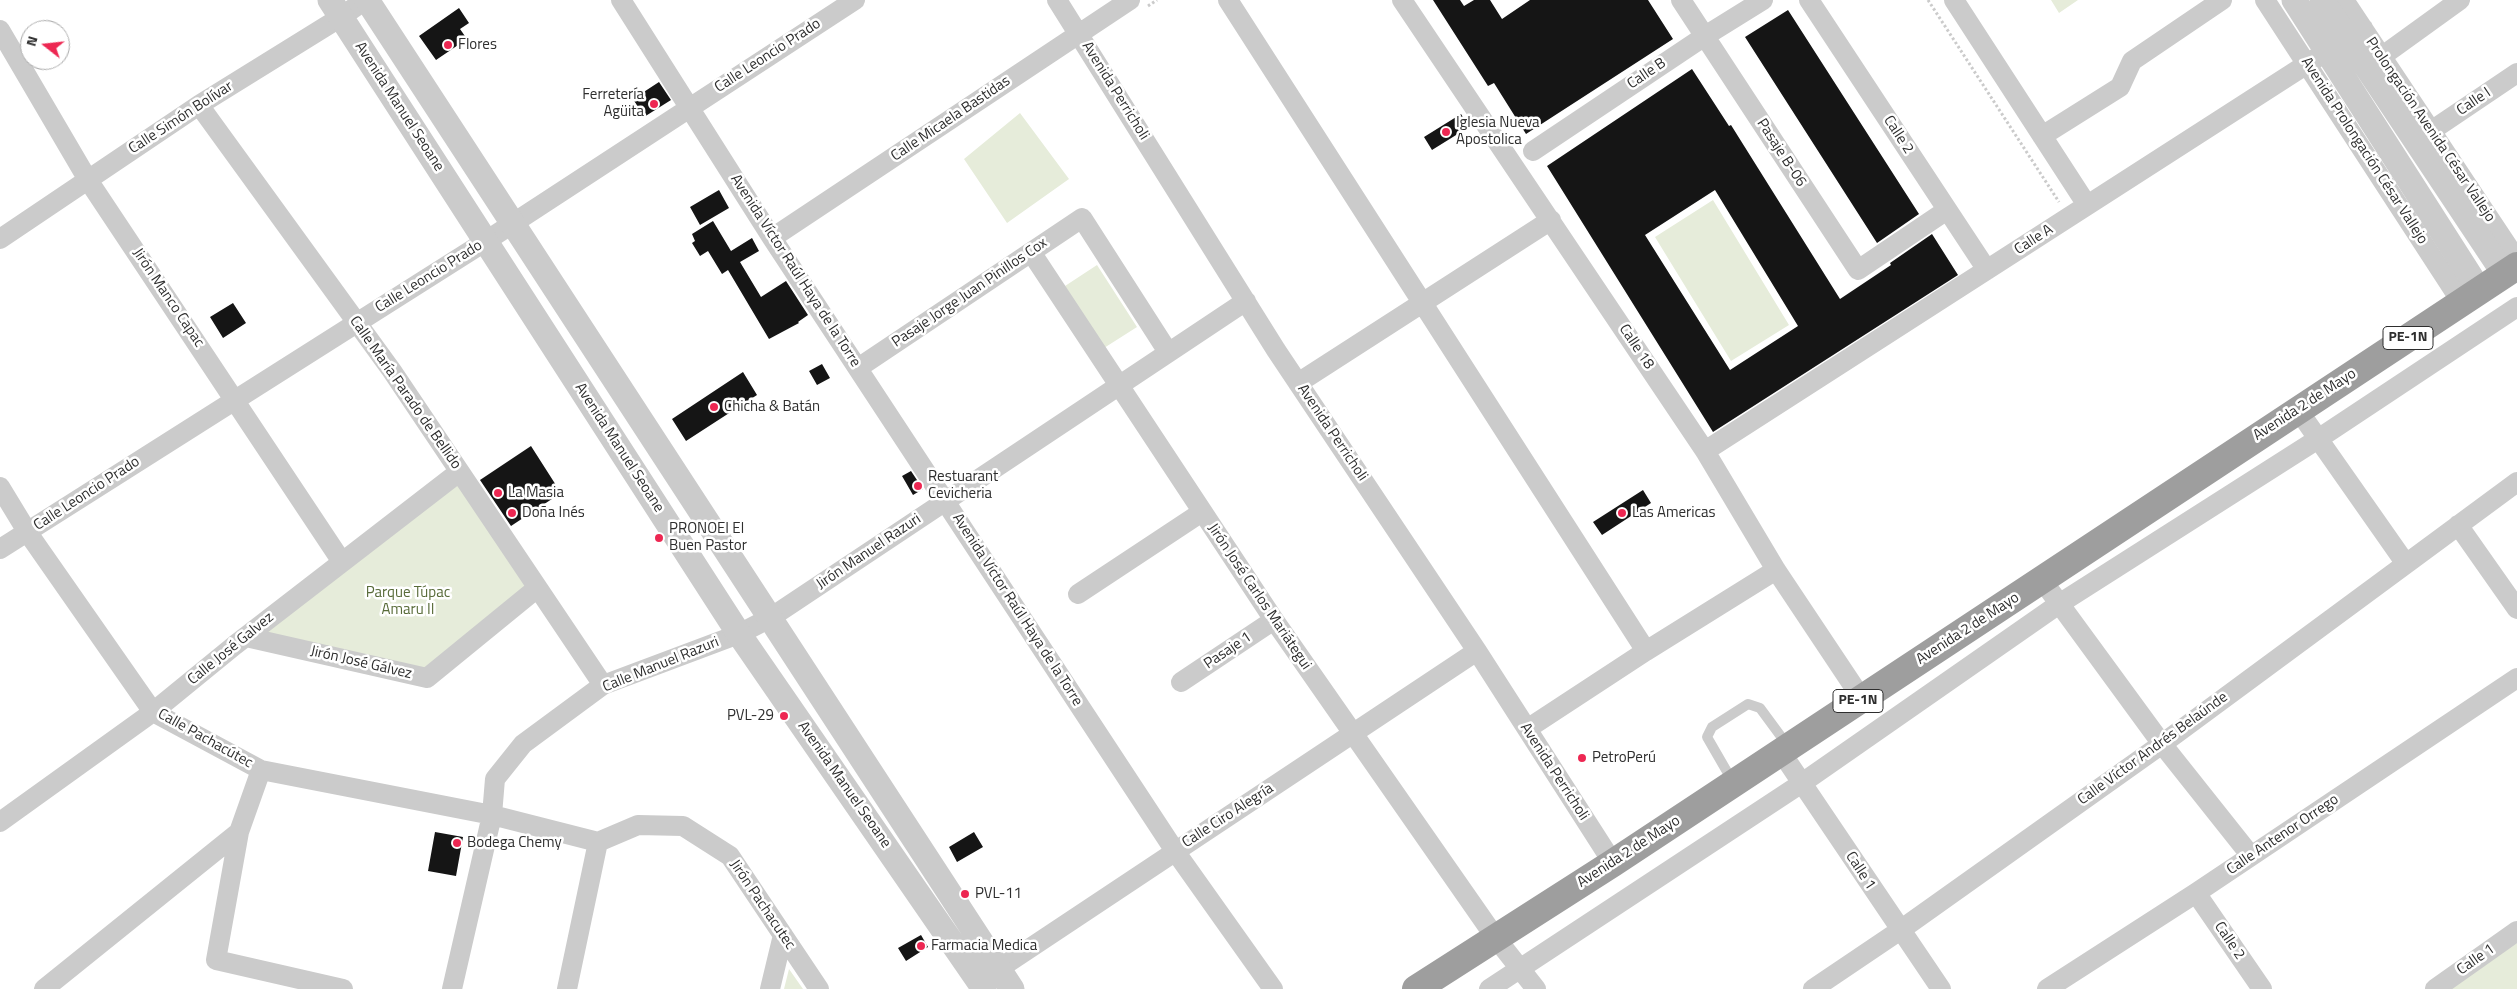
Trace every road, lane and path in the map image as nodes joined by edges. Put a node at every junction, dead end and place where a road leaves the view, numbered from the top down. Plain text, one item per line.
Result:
1 (366, 0) edge
2 (621, 0) edge
3 (855, 0) edge
4 (1057, 0) edge
5 (1130, 0) edge
6 (1228, 0) edge
7 (1402, 0) edge
8 (1681, 0) edge
9 (1763, 0) edge
10 (1809, 0) edge
11 (1928, 0) edge
12 (1954, 0) edge
13 (2222, 0) edge
14 (2265, 0) edge
15 (2294, 0) edge
16 (2322, 0) edge
17 (2344, 0) edge
18 (2460, 0) edge
19 (336, 9) edge
20 (0, 30) edge
21 (1079, 34) junction
22 (1705, 36) junction
23 (2336, 45) junction
24 (2382, 57) junction
25 (2517, 73) edge
26 (199, 105) junction
27 (689, 107) junction
28 (2431, 131) junction
29 (2042, 136) junction
30 (1533, 151) dead end
31 (88, 180) junction
32 (2087, 205) junction
33 (1947, 210) junction
34 (2069, 218) junction
35 (1551, 220) junction
36 (513, 222) junction
37 (772, 238) junction
38 (0, 239) edge
39 (486, 241) junction
40 (1031, 252) junction
41 (2513, 267) edge
42 (1987, 270) junction
43 (2471, 297) junction
44 (1246, 301) junction
45 (1421, 304) junction
46 (2517, 307) edge
47 (356, 323) junction
48 (1168, 352) junction
49 (858, 368) junction
50 (1298, 383) junction
51 (1118, 387) junction
52 (235, 398) junction
53 (2298, 410) junction
54 (2318, 439) junction
55 (1705, 451) junction
56 (460, 472) junction
57 (2517, 482) edge
58 (0, 488) edge
59 (946, 501) junction
60 (1202, 512) junction
61 (2458, 524) junction
62 (28, 532) junction
63 (0, 550) edge
64 (342, 562) junction
65 (2406, 564) junction
66 (1776, 570) junction
67 (2042, 580) junction
68 (536, 588) junction
69 (1078, 594) dead end
70 (2059, 604) junction
71 (2517, 609) edge
72 (770, 618) junction
73 (1274, 620) junction
74 (739, 634) junction
75 (246, 637) junction
76 (1477, 651) junction
77 (1646, 651) junction
78 (2517, 678) edge
79 (1181, 682) dead end
80 (603, 686) junction
81 (1862, 699) junction
82 (153, 712) junction
83 (1527, 729) junction
84 (1353, 733) junction
85 (2162, 744) junction
86 (1784, 750) junction
87 (261, 770) junction
88 (1734, 783) junction
89 (1802, 783) junction
90 (492, 815) junction
91 (0, 822) edge
92 (239, 832) junction
93 (598, 842) junction
94 (1176, 850) junction
95 (2251, 856) junction
96 (1613, 863) junction
97 (2196, 893) junction
98 (1899, 931) junction
99 (2517, 931) edge
100 (784, 935) junction
101 (1495, 937) junction
102 (1520, 969) junction
103 (993, 982) edge
104 (2058, 986) edge
105 (44, 989) edge
106 (343, 989) edge
107 (452, 989) edge
108 (567, 989) edge
109 (770, 989) edge
110 (819, 989) edge
111 (1273, 989) edge
112 (1416, 989) edge
113 (1489, 989) edge
114 (1536, 989) edge
115 (1813, 989) edge
116 (1941, 989) edge
117 (2262, 989) edge
118 (2435, 989) edge

1 - 19 street, Calle Simón Bolívar
1 - 36 street, Avenida Manuel Seoane
2 - 27 street, Avenida Víctor Raúl Haya de la Torre
3 - 27 street, Calle Leoncio Prado
4 - 21 street, Avenida Perricholi
5 - 21 street, Calle Micaela Bastidas
6 - 45 street
7 - 35 street, Calle 18
8 - 22 street, Pasaje B-06
9 - 22 street, Calle B
10 - 33 street, Calle 2
11 - 34 path
12 - 29 street
13 - 29 street
14 - 23 street, Avenida Prolongación César Vallejo
15 - 23 street, Avenida Prolongación César Vallejo
16 - 23 street, Avenida Prolongación César Vallejo
17 - 23 street, Prolongación Avenida César Vallejo
18 - 24 street
19 - 26 street, Calle Simón Bolívar
19 - 39 street, Avenida Manuel Seoane
20 - 31 street, Jirón Manco Capac
21 - 37 street, Calle Micaela Bastidas
21 - 44 street, Avenida Perricholi
22 - 30 street, Calle B
22 - 33 street, Pasaje B-06
23 - 24 street, Prolongación Avenida César Vallejo
23 - 32 street, Calle A
23 - 41 street, Avenida Prolongación César Vallejo
23 - 43 street, Avenida Prolongación César Vallejo
24 - 28 street, Prolongación Avenida César Vallejo
25 - 28 street, Calle I
26 - 31 street, Calle Simón Bolívar
26 - 47 street, Calle María Parado de Bellido
27 - 36 street, Calle Leoncio Prado
27 - 37 street, Avenida Víctor Raúl Haya de la Torre
28 - 41 street, Prolongación Avenida César Vallejo
29 - 32 street
31 - 38 street, Calle Simón Bolívar
31 - 52 street, Jirón Manco Capac
32 - 34 street, Calle A
33 - 42 street, Calle 2
34 - 42 street, Calle A
35 - 45 street
35 - 55 street, Calle 18
36 - 39 street, Calle Leoncio Prado
36 - 72 street, Avenida Manuel Seoane
37 - 49 street, Avenida Víctor Raúl Haya de la Torre
39 - 47 street, Calle Leoncio Prado
39 - 74 street, Avenida Manuel Seoane
40 - 48 street, Pasaje Jorge Juan Pinillos Cox
40 - 49 street, Pasaje Jorge Juan Pinillos Cox
40 - 51 street, Jirón José Carlos Mariátegui
41 - 43 highway, Avenida 2 de Mayo / PE-1N
42 - 55 street, Calle A
43 - 53 highway, Avenida 2 de Mayo / PE-1N
44 - 48 street, Jirón Manuel Razuri
44 - 50 street, Avenida Perricholi
45 - 50 street
45 - 77 street
46 - 54 street
47 - 52 street, Calle Leoncio Prado
47 - 56 street, Calle María Parado de Bellido
48 - 51 street, Jirón Manuel Razuri
49 - 59 street, Avenida Víctor Raúl Haya de la Torre
50 - 76 street, Avenida Perricholi
51 - 59 street, Jirón Manuel Razuri
51 - 60 street, Jirón José Carlos Mariátegui
52 - 62 street, Calle Leoncio Prado
52 - 64 street, Jirón Manco Capac
53 - 54 street
53 - 67 highway, Avenida 2 de Mayo / PE-1N
54 - 65 street
54 - 70 street
55 - 66 street, Calle 18
56 - 64 street, Calle José Galvez
56 - 68 street, Calle María Parado de Bellido
57 - 61 street, Calle Víctor Andrés Belaúnde
58 - 62 street, Calle Pachacútec
59 - 72 street, Jirón Manuel Razuri
59 - 94 street, Avenida Víctor Raúl Haya de la Torre
60 - 69 street
60 - 73 street, Jirón José Carlos Mariátegui
61 - 65 street, Calle Víctor Andrés Belaúnde
61 - 71 street
62 - 63 street, Calle Leoncio Prado
62 - 82 street, Calle Pachacútec
64 - 75 street, Calle José Galvez
65 - 85 street, Calle Víctor Andrés Belaúnde
66 - 77 street
66 - 81 street, Calle 18
67 - 70 street
67 - 81 highway, Avenida 2 de Mayo / PE-1N
68 - 75 street, Jirón José Gálvez
68 - 80 street, Calle María Parado de Bellido
70 - 85 street
70 - 89 street
72 - 74 street, Calle Manuel Razuri
72 - 103 street, Avenida Manuel Seoane
73 - 79 street, Pasaje 1
73 - 84 street, Jirón José Carlos Mariátegui
74 - 80 street, Calle Manuel Razuri
74 - 103 street, Avenida Manuel Seoane
75 - 82 street, Calle José Galvez
76 - 83 street, Avenida Perricholi
76 - 84 street, Calle Ciro Alegría
77 - 83 street
78 - 95 street, Calle Antenor Orrego
80 - 90 street, Calle Manuel Razuri
81 - 86 highway, Avenida 2 de Mayo / PE-1N
82 - 87 street, Calle Pachacútec
82 - 91 street, Calle José Galvez
83 - 96 street, Avenida Perricholi
84 - 94 street, Calle Ciro Alegría
84 - 101 street, Jirón José Carlos Mariátegui
85 - 95 street
85 - 98 street, Calle Víctor Andrés Belaúnde
86 - 88 highway, Avenida 2 de Mayo / PE-1N
86 - 88 lane
86 - 89 street, Calle 1
87 - 90 street, Calle Pachacútec
87 - 92 street
88 - 96 highway, Avenida 2 de Mayo / PE-1N
89 - 98 street, Calle 1
89 - 102 street
90 - 93 street
90 - 107 street, Calle Manuel Razuri
92 - 105 street
92 - 106 street
93 - 100 street, Jirón Pachacutec
93 - 108 street
94 - 103 street, Calle Ciro Alegría
94 - 111 street, Avenida Víctor Raúl Haya de la Torre
95 - 97 street, Calle Antenor Orrego
96 - 101 highway, Avenida 2 de Mayo / PE-1N
97 - 104 street, Calle Antenor Orrego
97 - 117 street, Calle 2
98 - 115 street, Calle Víctor Andrés Belaúnde
98 - 116 street, Calle 1
99 - 118 street, Calle 1
100 - 109 street
100 - 110 street, Jirón Pachacutec
101 - 102 street, Jirón José Carlos Mariátegui
101 - 112 highway, Avenida 2 de Mayo / PE-1N
102 - 113 street
102 - 114 street, Jirón José Carlos Mariátegui

